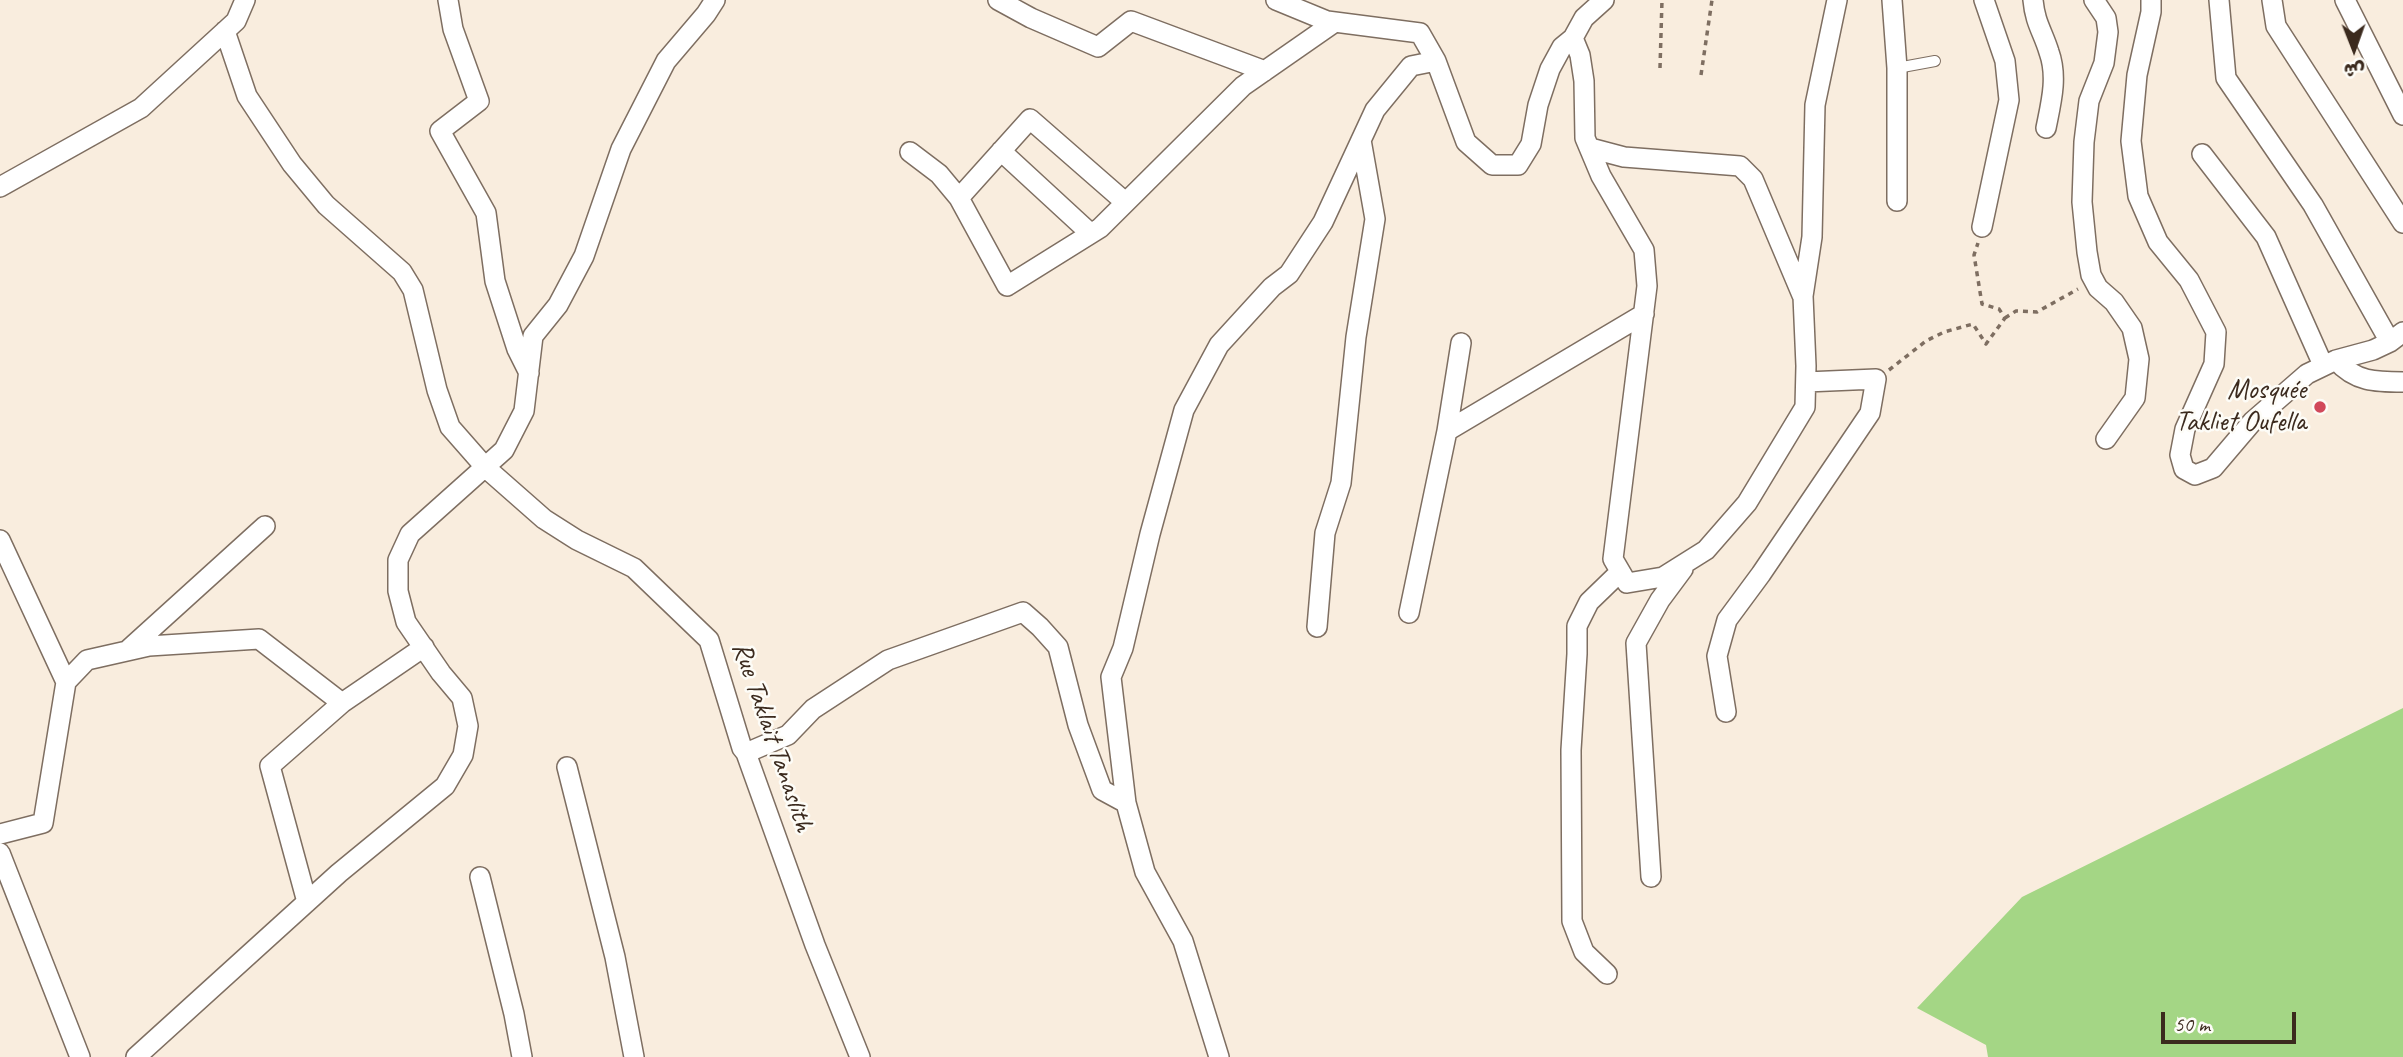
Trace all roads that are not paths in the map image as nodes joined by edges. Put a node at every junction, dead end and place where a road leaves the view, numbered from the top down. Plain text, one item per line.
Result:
1 (245, 0) edge
2 (448, 0) edge
3 (715, 0) edge
4 (998, 0) edge
5 (1276, 0) edge
6 (1604, 0) edge
7 (1837, 0) edge
8 (1892, 0) edge
9 (1984, 0) edge
10 (2033, 0) edge
11 (2094, 0) edge
12 (2151, 0) edge
13 (2219, 0) edge
14 (2272, 0) edge
15 (2344, 0) edge
16 (1335, 22) junction
17 (225, 31) junction
18 (1573, 38) junction
19 (1436, 61) junction
20 (1935, 61) dead end
21 (1897, 68) junction
22 (1265, 71) junction
23 (2403, 115) edge
24 (2046, 128) dead end
25 (1361, 140) junction
26 (1590, 148) junction
27 (1001, 151) junction
28 (911, 152) dead end
29 (2202, 154) dead end
30 (0, 187) edge
31 (959, 198) junction
32 (1897, 201) dead end
33 (1125, 202) junction
34 (2403, 223) edge
35 (1982, 227) road end
36 (1090, 233) junction
37 (1802, 296) junction
38 (1644, 314) junction
39 (2396, 337) edge
40 (1461, 344) dead end
41 (2329, 363) junction
42 (530, 374) junction
43 (1805, 382) junction
44 (2403, 382) edge
45 (1447, 431) junction
46 (2106, 439) dead end
47 (486, 468) junction
48 (265, 526) dead end
49 (0, 540) edge
50 (1690, 560) junction
51 (1620, 572) junction
52 (1409, 613) dead end
53 (1317, 627) dead end
54 (424, 647) junction
55 (127, 651) junction
56 (66, 682) junction
57 (342, 703) junction
58 (1726, 712) dead end
59 (746, 753) junction
60 (567, 767) dead end
61 (1126, 803) junction
62 (0, 834) edge
63 (0, 853) edge
64 (480, 877) dead end
65 (1651, 877) dead end
66 (307, 902) junction
67 (1607, 974) dead end
68 (80, 1057) edge
69 (136, 1057) edge
70 (522, 1057) edge
71 (634, 1057) edge
72 (860, 1057) edge
73 (1219, 1057) edge

1 - 17 street
2 - 42 street
3 - 42 street
4 - 22 street
5 - 16 street
6 - 18 street
7 - 37 street
8 - 21 street
9 - 35 street
10 - 24 street
11 - 46 street
12 - 41 street
13 - 39 street
14 - 34 street
15 - 23 street
16 - 19 street
16 - 22 street
17 - 30 street
17 - 47 street, Rue Taklait Tanaslith
18 - 19 street
18 - 26 street
19 - 25 street
20 - 21 lane
21 - 32 street
22 - 33 street
25 - 53 street
25 - 61 street
26 - 37 street
26 - 38 street
27 - 31 street
27 - 33 street
27 - 36 street
28 - 31 street
29 - 41 street
31 - 36 street
33 - 36 street
37 - 43 street
38 - 45 street
38 - 51 street
39 - 41 street
40 - 45 street
41 - 44 street
42 - 47 street
43 - 50 street
43 - 58 street
45 - 52 street
47 - 54 street
47 - 59 street, Rue Taklait Tanaslith
48 - 55 street
49 - 56 street
50 - 51 street
50 - 65 street
51 - 67 street
54 - 57 street
54 - 66 street
55 - 56 street
55 - 57 street
56 - 62 street
57 - 66 street
59 - 61 street
59 - 72 street, Rue Taklait Tanaslith
60 - 71 street
61 - 73 street
63 - 68 street
64 - 70 street
66 - 69 street

